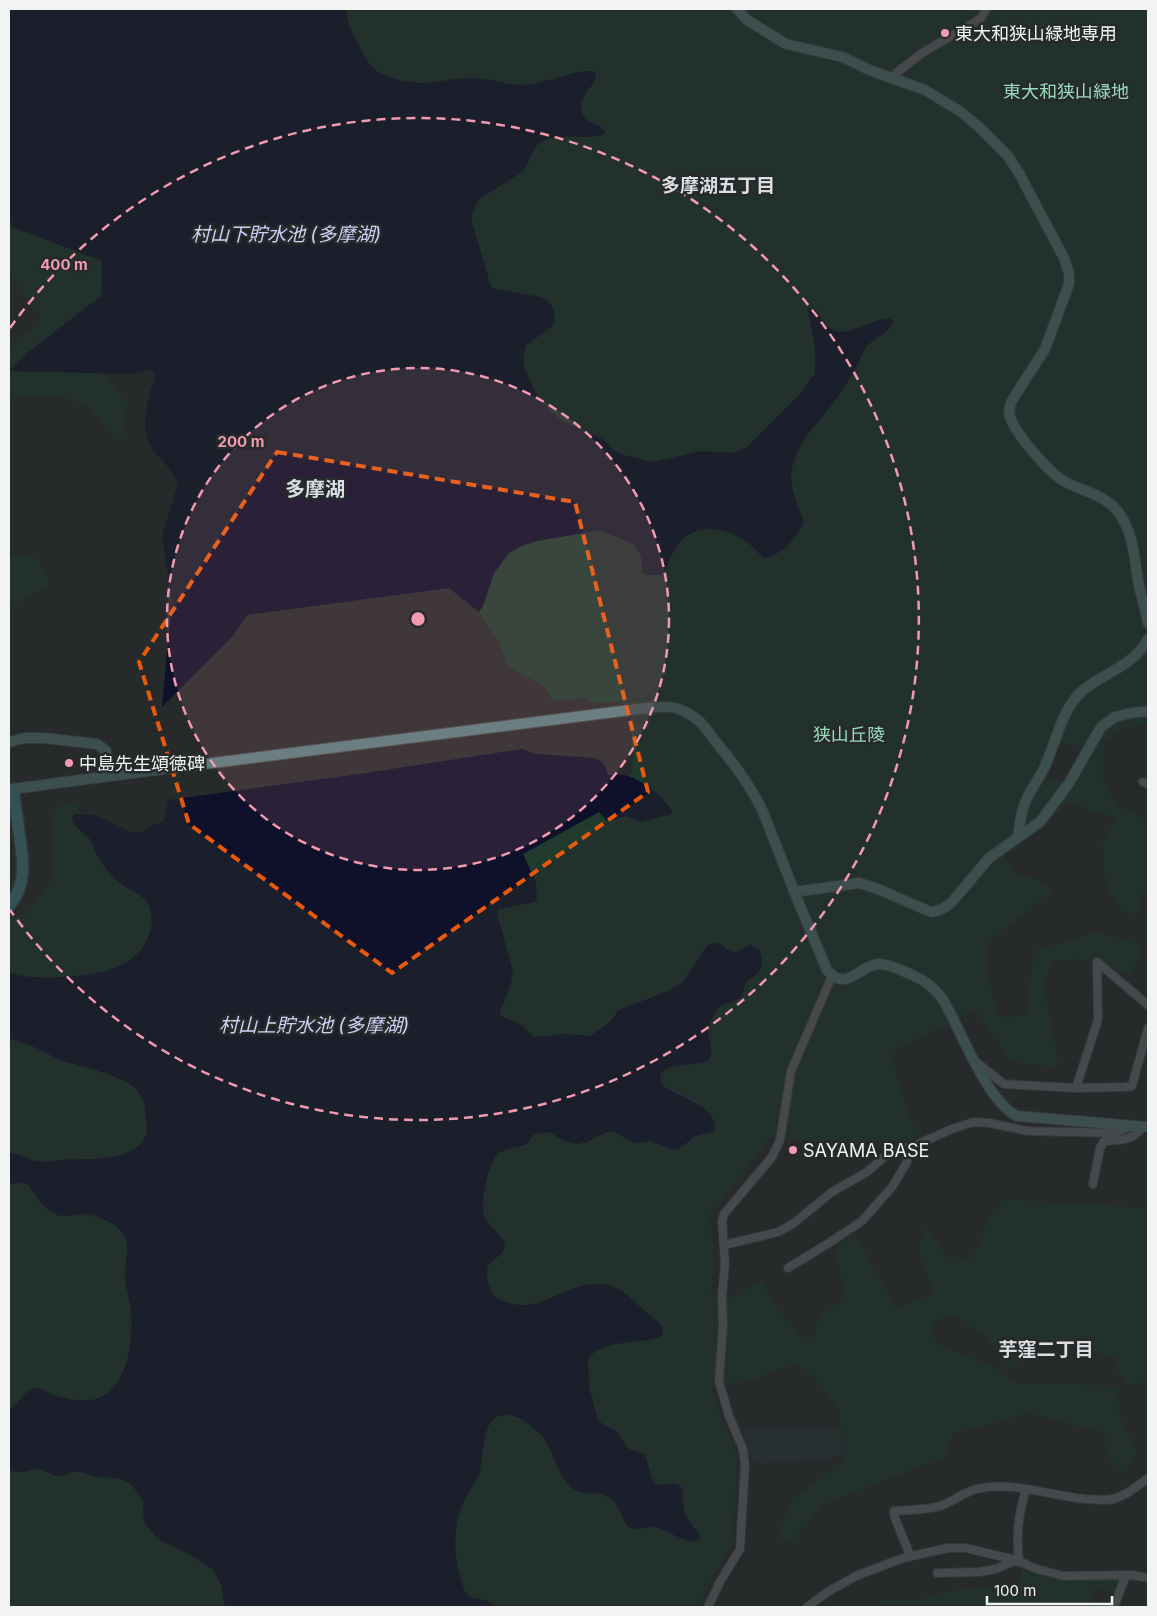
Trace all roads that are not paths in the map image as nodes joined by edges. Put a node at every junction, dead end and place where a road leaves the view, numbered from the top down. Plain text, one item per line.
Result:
1 (737, 9) edge
2 (986, 9) edge
3 (890, 78) junction
4 (1148, 623) edge
5 (1148, 639) edge
6 (1148, 711) edge
7 (9, 742) edge
8 (110, 776) junction
9 (11, 790) edge
10 (1018, 837) junction
11 (794, 892) junction
12 (9, 906) edge
13 (832, 976) junction
14 (1148, 1005) edge
15 (1148, 1028) edge
16 (975, 1060) junction
17 (1076, 1088) junction
18 (1131, 1126) junction
19 (1145, 1127) edge
20 (908, 1148) junction
21 (1094, 1184) dead end
22 (724, 1245) junction
23 (788, 1268) dead end
24 (1148, 1478) edge
25 (1026, 1489) junction
26 (910, 1556) junction
27 (1017, 1561) junction
28 (937, 1573) dead end
29 (1126, 1575) junction
30 (1148, 1578) edge
31 (708, 1607) edge
32 (807, 1607) edge
33 (1114, 1607) edge

1 - 3 street
2 - 3 street
3 - 4 street
5 - 10 street
6 - 10 street
7 - 8 street
8 - 9 street
8 - 11 street
9 - 12 main road
10 - 11 street
11 - 13 street
13 - 16 street
13 - 22 street
14 - 17 street
15 - 17 street
16 - 17 street
16 - 18 street
18 - 19 street
18 - 20 street
19 - 21 street
20 - 22 street
20 - 23 street
22 - 31 street
24 - 25 street
25 - 26 street
25 - 27 street
26 - 27 street
26 - 32 street
27 - 28 street
27 - 29 street
29 - 30 street
29 - 33 street

